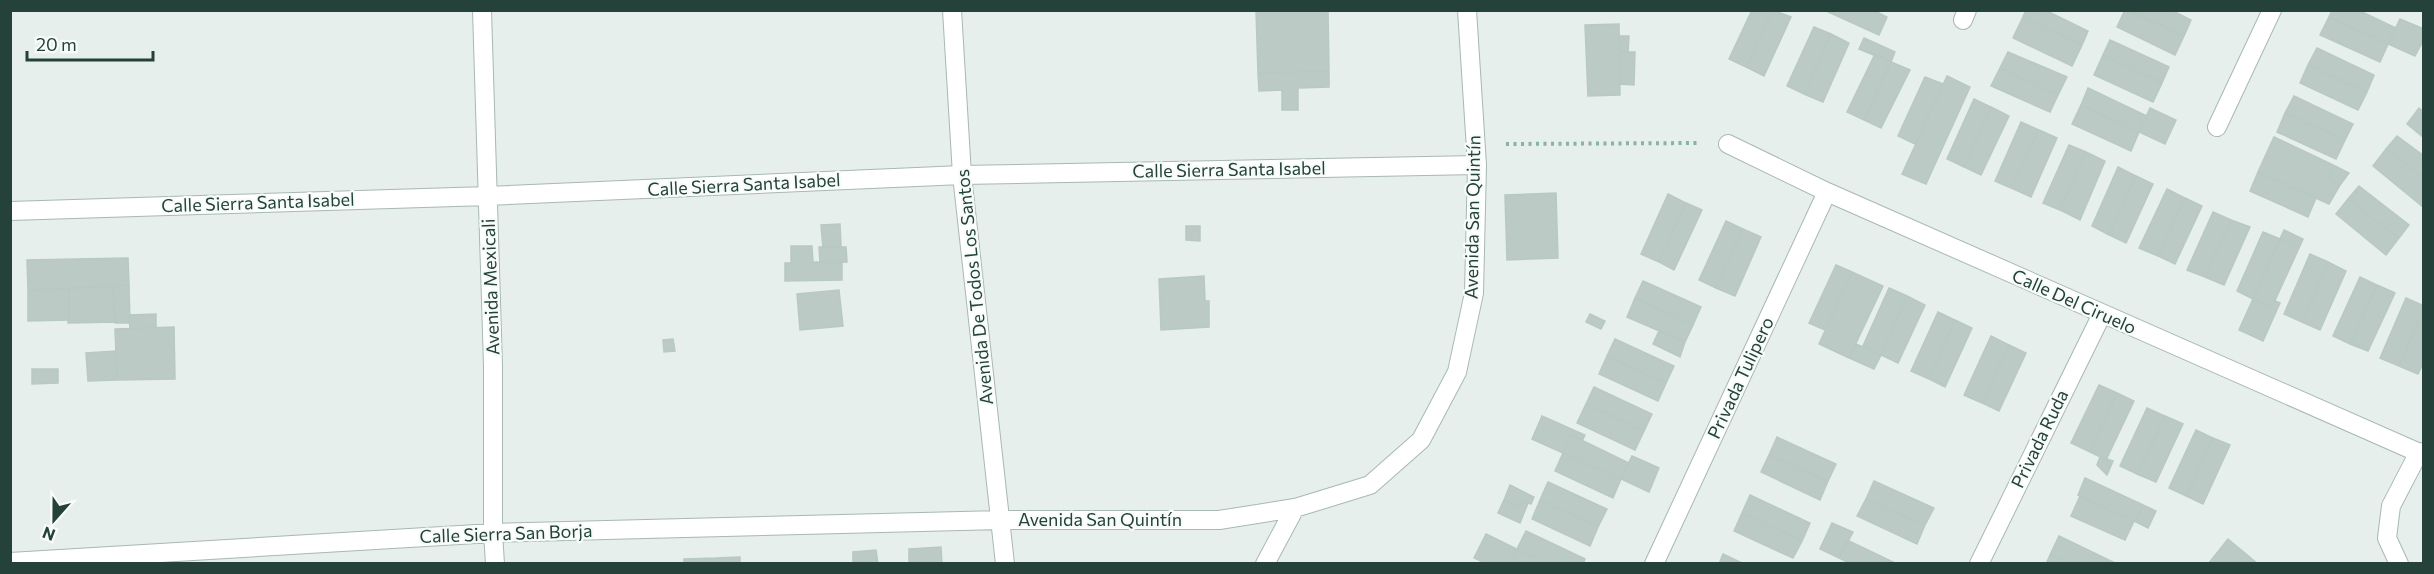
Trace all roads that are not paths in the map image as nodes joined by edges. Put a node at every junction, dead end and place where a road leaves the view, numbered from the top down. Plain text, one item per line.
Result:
1 (482, 10) edge
2 (952, 10) edge
3 (1467, 10) edge
4 (2272, 10) edge
5 (2217, 127) dead end
6 (1728, 144) road end
7 (1477, 165) junction
8 (963, 175) junction
9 (1827, 192) junction
10 (488, 196) junction
11 (10, 211) edge
12 (2102, 314) junction
13 (2421, 454) edge
14 (1295, 508) junction
15 (1001, 520) junction
16 (493, 533) junction
17 (11, 559) edge
18 (495, 564) edge
19 (1005, 564) edge
20 (1265, 564) edge
21 (1654, 564) edge
22 (1979, 564) edge
23 (2399, 564) edge

1 - 10 street, Avenida Mexicali
2 - 8 street, Avenida De Todos Los Santos
3 - 7 street, Avenida San Quintín
4 - 5 street
6 - 9 street, Calle Del Ciruelo
7 - 8 street, Calle Sierra Santa Isabel
7 - 14 street, Avenida San Quintín
8 - 10 street, Calle Sierra Santa Isabel
8 - 15 street, Avenida De Todos Los Santos
9 - 12 street, Calle Del Ciruelo
9 - 21 street, Privada Tulipero
10 - 11 street, Calle Sierra Santa Isabel
10 - 16 street, Avenida Mexicali
12 - 13 street, Calle Del Ciruelo
12 - 22 street, Privada Ruda
13 - 23 street
14 - 15 street, Avenida San Quintín
14 - 20 street
15 - 16 street, Calle Sierra San Borja
15 - 19 street, Avenida De Todos Los Santos
16 - 17 street, Calle Sierra San Borja
16 - 18 street, Avenida Mexicali

